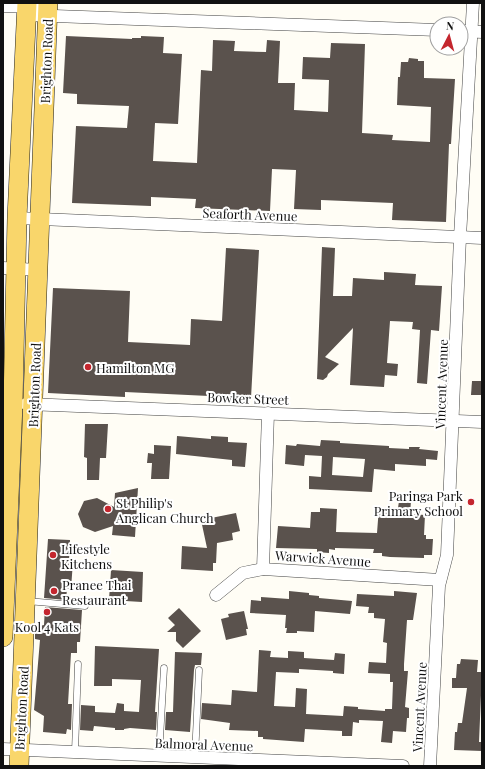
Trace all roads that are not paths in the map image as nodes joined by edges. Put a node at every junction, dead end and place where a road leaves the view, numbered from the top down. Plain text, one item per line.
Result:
1 (472, 3) edge
2 (3, 6) edge
3 (27, 8) edge
4 (48, 9) edge
5 (429, 30) edge
6 (471, 31) edge
7 (17, 218) junction
8 (40, 219) junction
9 (460, 237) junction
10 (482, 238) edge
11 (9, 269) edge
12 (38, 270) junction
13 (13, 404) junction
14 (33, 404) junction
15 (268, 413) junction
16 (453, 421) junction
17 (482, 422) edge
18 (7, 439) edge
19 (263, 569) junction
20 (440, 580) junction
21 (216, 595) dead end
22 (26, 601) junction
23 (85, 606) dead end
24 (3, 637) edge
25 (78, 664) dead end
26 (164, 668) dead end
27 (199, 670) dead end
28 (75, 752) junction
29 (14, 755) edge
30 (159, 756) junction
31 (195, 757) junction
32 (403, 766) edge
33 (430, 766) edge

1 - 6 street, Vincent Avenue
2 - 3 street
3 - 4 street
3 - 7 main road, Brighton Road
4 - 5 street
4 - 8 main road, Brighton Road
6 - 9 street, Vincent Avenue
7 - 8 street, Seaforth Avenue
7 - 11 main road, Brighton Road
8 - 9 street, Seaforth Avenue
8 - 12 main road, Brighton Road
9 - 10 street, Seaforth Avenue
9 - 16 street, Vincent Avenue
11 - 12 street
11 - 13 main road, Brighton Road
12 - 14 main road, Brighton Road
13 - 14 street, Bowker Street
13 - 18 main road, Brighton Road
14 - 15 street, Bowker Street
14 - 22 main road, Brighton Road
15 - 16 street, Bowker Street
15 - 19 street, Warwick Avenue
16 - 17 street, Bowker Street
16 - 20 street, Vincent Avenue
18 - 24 main road, Brighton Road
19 - 20 street, Warwick Avenue
19 - 21 street
20 - 33 street, Vincent Avenue
22 - 23 lane
22 - 29 main road, Brighton Road
25 - 28 lane
26 - 30 lane
27 - 31 lane
28 - 29 street, Balmoral Avenue
28 - 30 street, Balmoral Avenue
30 - 31 street, Balmoral Avenue
31 - 32 street, Balmoral Avenue

